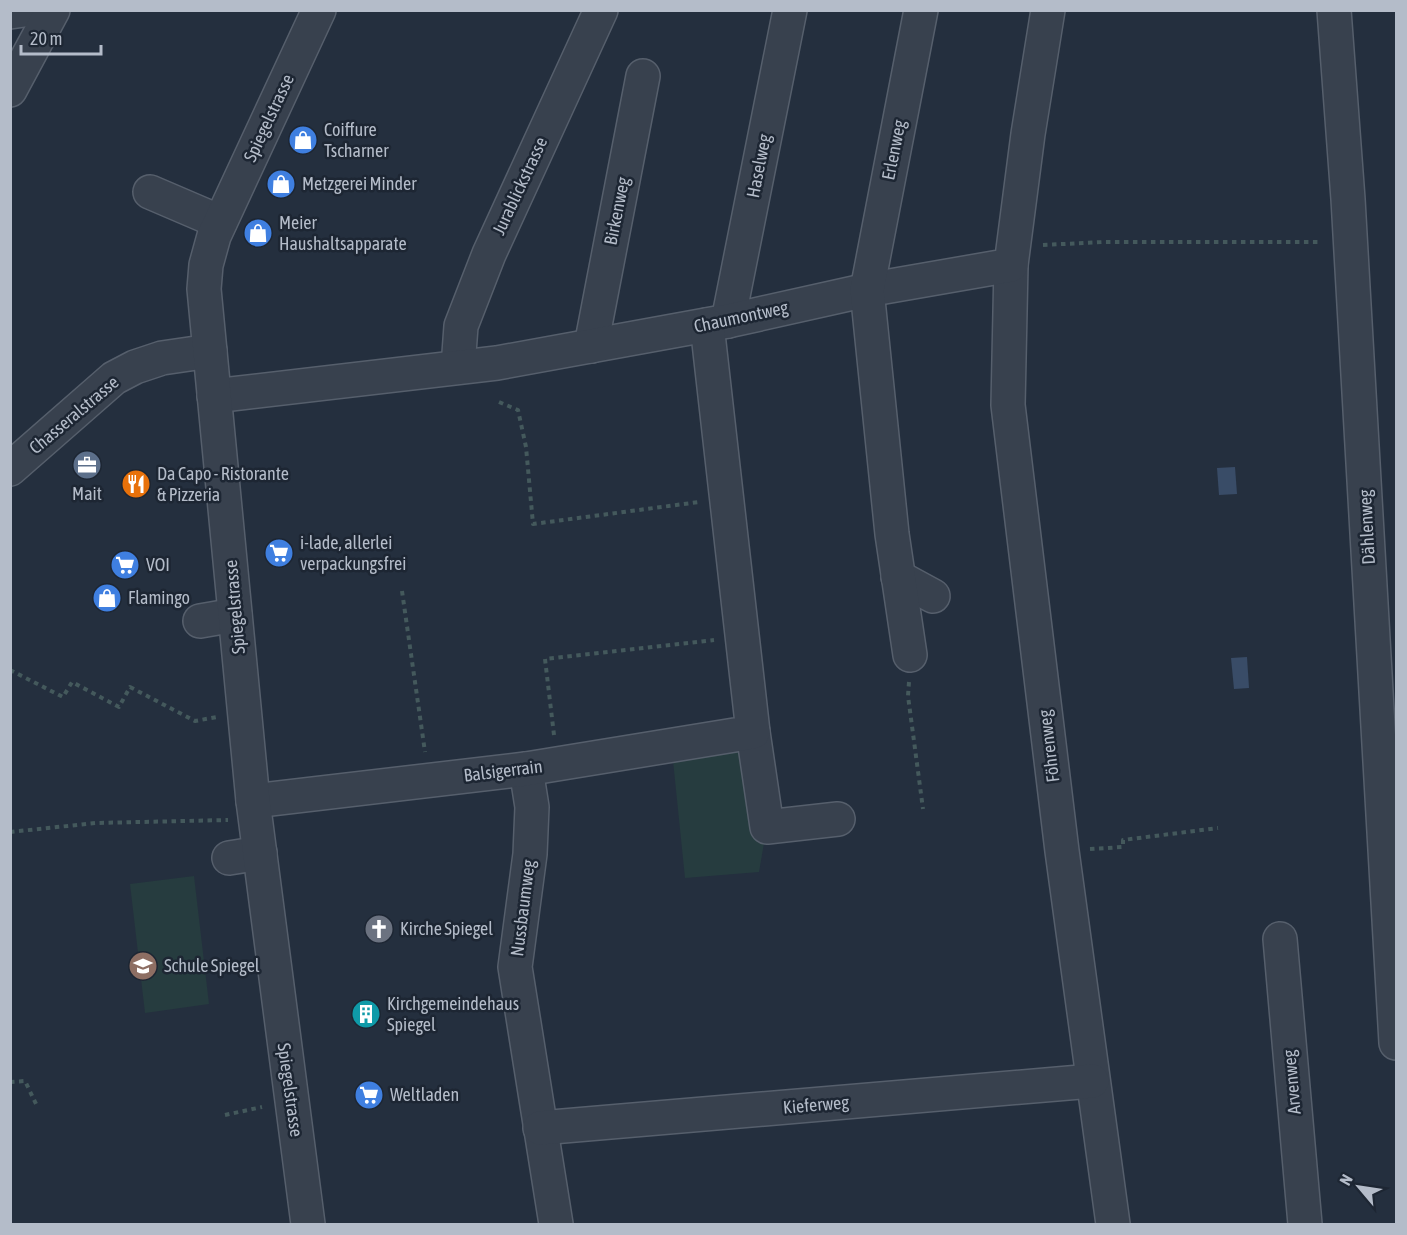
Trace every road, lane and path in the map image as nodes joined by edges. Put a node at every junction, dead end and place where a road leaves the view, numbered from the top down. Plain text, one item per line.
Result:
1 (24, 10) edge
2 (53, 10) edge
3 (319, 10) edge
4 (601, 10) edge
5 (790, 10) edge
6 (921, 10) edge
7 (1048, 10) edge
8 (1334, 10) edge
9 (10, 12) edge
10 (643, 76) dead end
11 (10, 90) edge
12 (150, 192) dead end
13 (220, 222) junction
14 (1316, 242) dead end
15 (1011, 256) junction
16 (867, 290) junction
17 (717, 323) junction
18 (591, 346) junction
19 (210, 351) junction
20 (458, 367) junction
21 (214, 396) junction
22 (499, 402) dead end
23 (10, 469) edge
24 (726, 497) junction
25 (898, 577) junction
26 (402, 591) dead end
27 (933, 596) dead end
28 (235, 615) junction
29 (200, 621) dead end
30 (742, 637) junction
31 (910, 655) joint
32 (10, 670) edge
33 (208, 718) dead end
34 (553, 729) dead end
35 (753, 732) junction
36 (526, 769) junction
37 (429, 780) junction
38 (923, 809) dead end
39 (254, 810) junction
40 (838, 819) dead end
41 (1218, 828) dead end
42 (10, 832) edge
43 (1062, 851) junction
44 (1280, 939) dead end
45 (1396, 1043) edge
46 (1092, 1081) junction
47 (10, 1082) edge
48 (291, 1101) junction
49 (37, 1106) dead end
50 (225, 1115) dead end
51 (540, 1128) junction
52 (308, 1224) edge
53 (556, 1224) edge
54 (1113, 1224) edge
55 (1305, 1224) edge

1 - 9 street
2 - 11 street
3 - 13 street, Spiegelstrasse
4 - 20 street, Jurablickstrasse
5 - 17 street, Haselweg
6 - 16 street, Erlenweg
7 - 15 street
8 - 45 street, Dählenweg
10 - 18 street, Birkenweg
12 - 13 street
13 - 19 street, Spiegelstrasse
14 - 15 path
15 - 16 street, Chaumontweg
15 - 43 street, Föhrenweg
16 - 17 street, Chaumontweg
16 - 25 street, Erlenweg
17 - 18 street, Chaumontweg
17 - 24 street
18 - 20 street, Chaumontweg
19 - 21 street, Spiegelstrasse
19 - 23 street, Chasseralstrasse
20 - 21 street, Chaumontweg
21 - 28 street, Spiegelstrasse
22 - 24 path
24 - 30 street
25 - 27 street
25 - 31 street, Erlenweg
26 - 37 path
28 - 29 street
28 - 39 street, Spiegelstrasse
30 - 34 path
30 - 35 street
31 - 38 path
32 - 33 path
35 - 36 street, Balsigerrain
35 - 40 street
36 - 37 street, Balsigerrain
36 - 51 street, Nussbaumweg
37 - 39 street, Balsigerrain
39 - 42 path
39 - 48 street, Spiegelstrasse
41 - 43 path
43 - 46 street, Föhrenweg
44 - 55 street, Arvenweg
46 - 51 street, Kieferweg
46 - 54 street, Föhrenweg
47 - 49 path
48 - 50 path
48 - 52 street, Spiegelstrasse
51 - 53 street, Nussbaumweg

